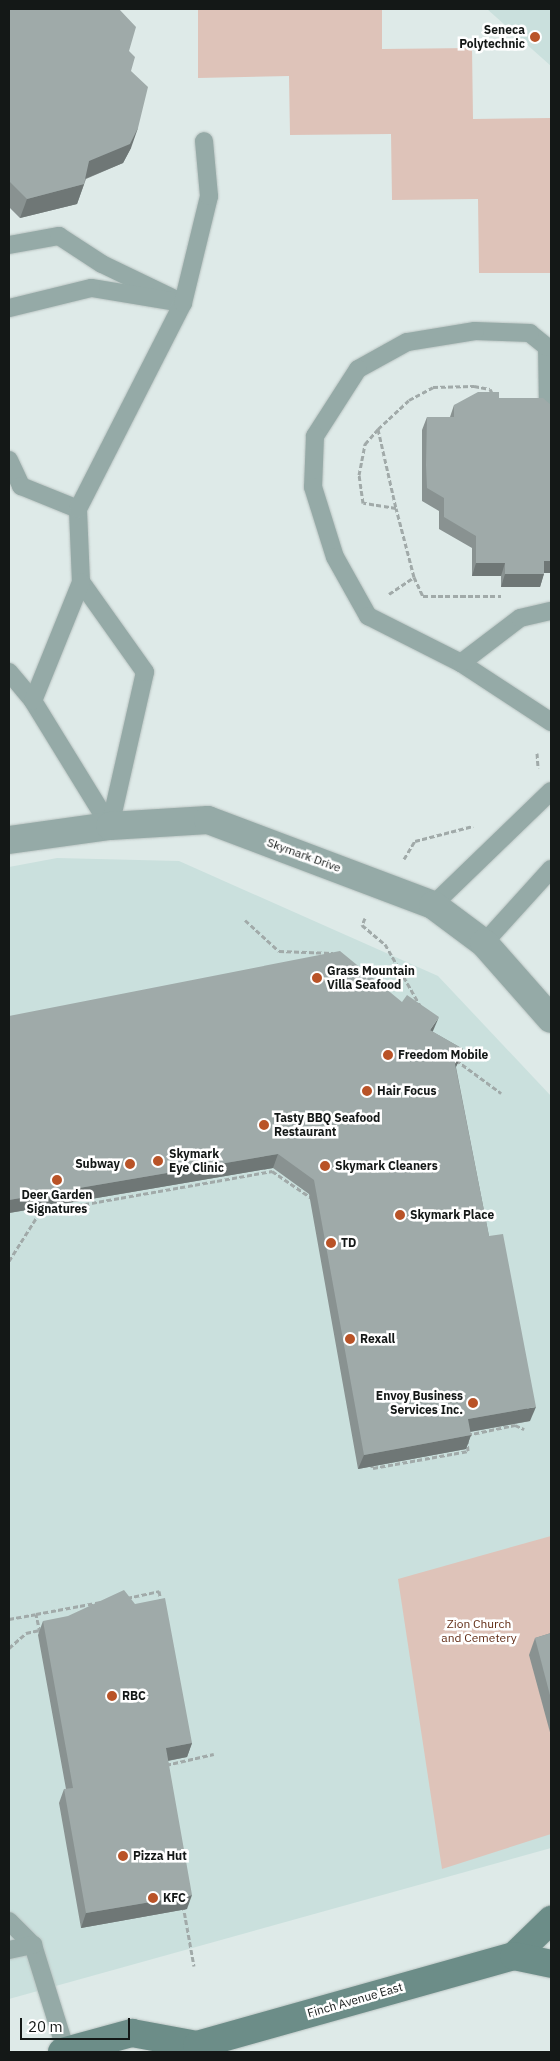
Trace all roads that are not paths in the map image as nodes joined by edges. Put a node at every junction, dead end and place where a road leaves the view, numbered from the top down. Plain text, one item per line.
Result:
1 (204, 142) dead end
2 (9, 245) edge
3 (183, 303) junction
4 (9, 308) edge
5 (548, 408) edge
6 (9, 460) edge
7 (15, 487) edge
8 (78, 509) junction
9 (80, 582) junction
10 (551, 611) edge
11 (461, 663) junction
12 (9, 672) edge
13 (33, 701) junction
14 (551, 722) edge
15 (551, 791) edge
16 (110, 826) junction
17 (9, 840) edge
18 (551, 869) edge
19 (433, 905) junction
20 (484, 943) junction
21 (551, 1018) edge
22 (551, 1920) edge
23 (9, 1921) edge
24 (33, 1945) junction
25 (9, 1950) edge
26 (514, 1956) junction
27 (551, 1964) edge
28 (194, 2049) edge
29 (64, 2052) edge

1 - 3 lane
2 - 3 lane
3 - 4 lane
3 - 8 lane
5 - 11 lane
6 - 7 lane
7 - 8 lane
8 - 9 lane
9 - 13 lane
9 - 16 lane
10 - 11 lane
11 - 14 lane
12 - 13 lane
13 - 16 lane
15 - 19 lane
16 - 17 street, Skymark Drive
16 - 19 street, Skymark Drive
18 - 20 lane
19 - 20 street, Skymark Drive
20 - 21 street, Skymark Drive
22 - 26 main road, Finch Avenue East
23 - 24 lane
24 - 25 lane
24 - 29 lane
26 - 27 main road, Finch Avenue East
26 - 28 main road, Finch Avenue East
28 - 29 main road, Finch Avenue East

